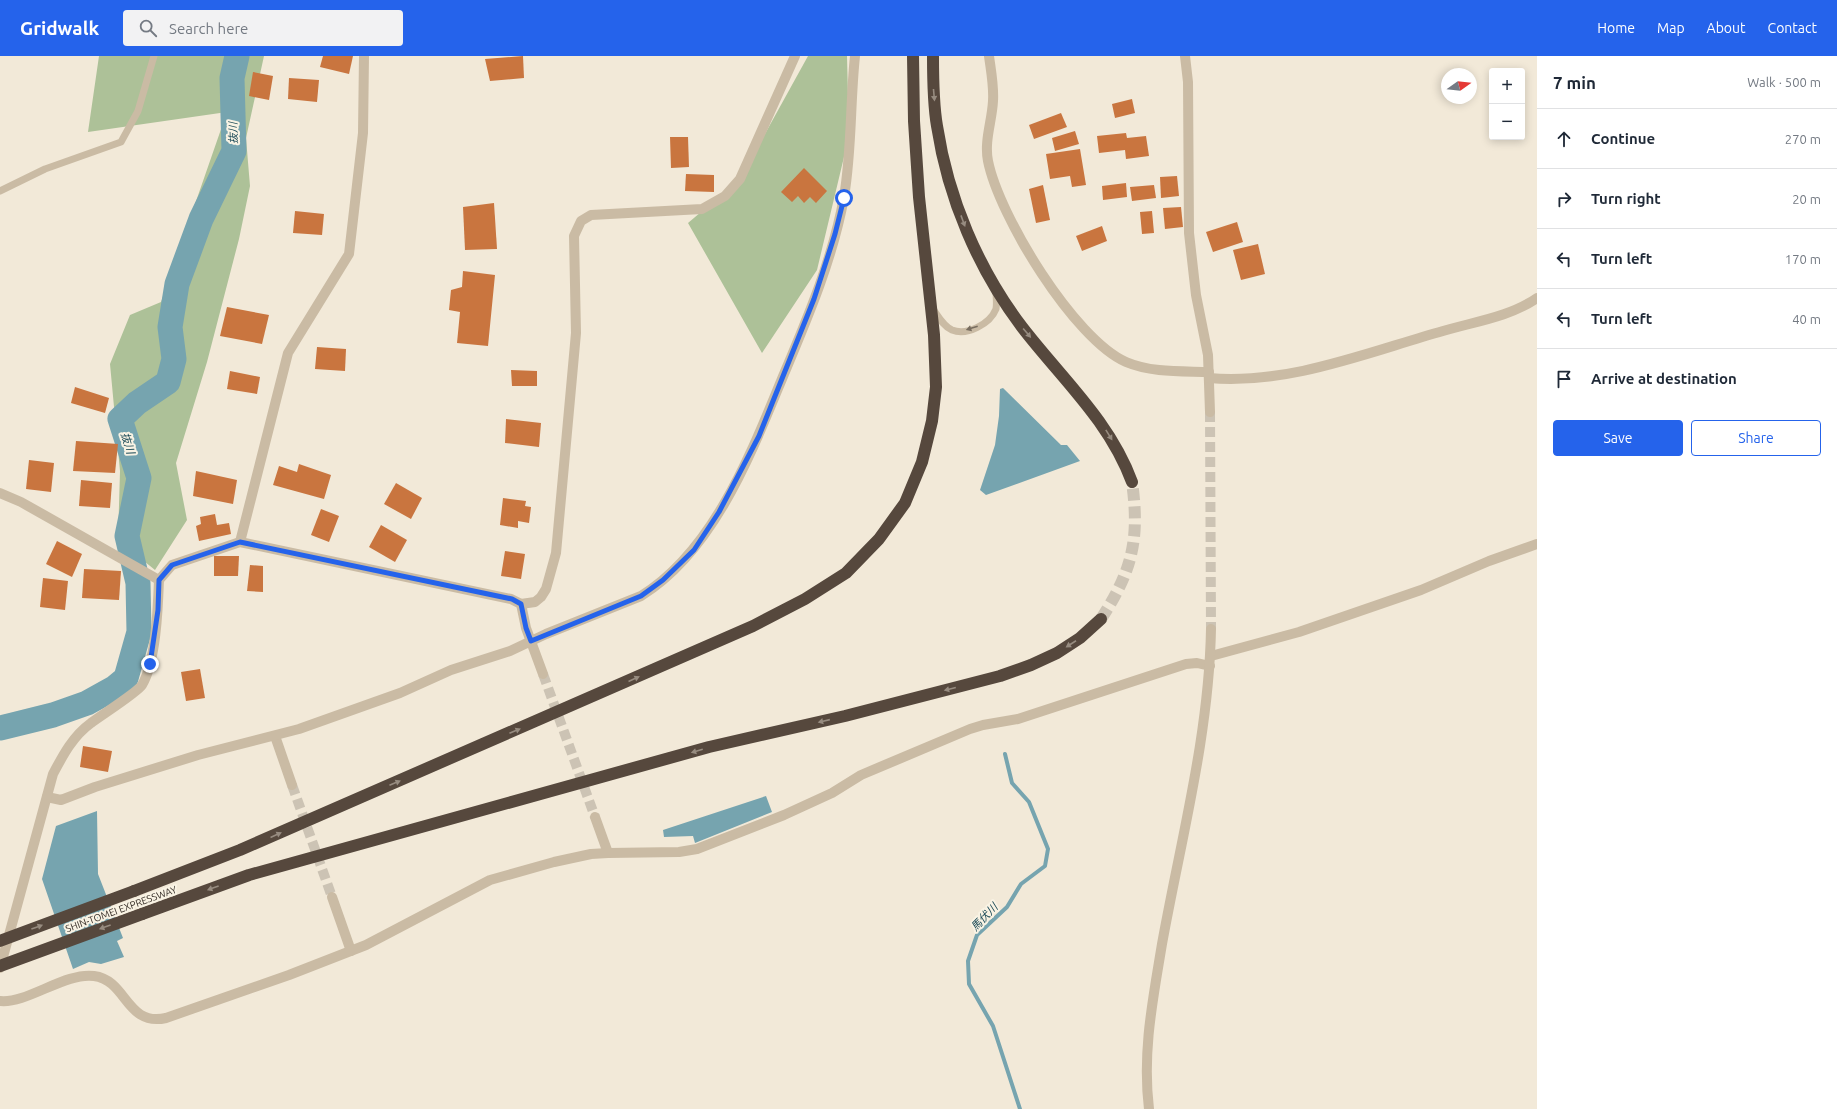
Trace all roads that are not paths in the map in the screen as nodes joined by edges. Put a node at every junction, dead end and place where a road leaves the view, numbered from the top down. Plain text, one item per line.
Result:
1 (154, 56) edge
2 (364, 56) edge
3 (795, 56) edge
4 (855, 56) edge
5 (913, 56) edge
6 (933, 56) edge
7 (989, 56) edge
8 (1185, 56) edge
9 (0, 190) edge
10 (996, 288) junction
11 (1537, 298) edge
12 (931, 305) junction
13 (1210, 375) junction
14 (1210, 412) tunnel mouth
15 (1132, 482) tunnel mouth
16 (0, 493) edge
17 (240, 542) junction
18 (1537, 544) edge
19 (159, 580) junction
20 (521, 604) junction
21 (1101, 619) tunnel mouth
22 (1211, 629) tunnel mouth
23 (531, 641) junction
24 (1211, 656) junction
25 (1210, 666) junction
26 (543, 674) tunnel mouth
27 (275, 736) junction
28 (292, 785) tunnel mouth
29 (47, 797) junction
30 (595, 817) tunnel mouth
31 (608, 853) junction
32 (332, 897) tunnel mouth
33 (0, 941) edge
34 (351, 951) junction
35 (0, 967) edge
36 (0, 1001) edge
37 (1149, 1109) edge

1 - 9 lane
2 - 17 street
3 - 20 street
4 - 23 street
5 - 12 highway, SHIN-TOMEI EXPRESSWAY
6 -> 10 highway
7 - 13 street
8 - 13 street
10 -> 12 lane
10 -> 15 highway
11 - 13 street
33 -> 12 highway, SHIN-TOMEI EXPRESSWAY, bridge
13 - 14 street
16 - 19 street
17 - 19 street
17 - 20 street
18 - 24 street
19 - 29 street
20 - 23 street
21 -> 35 highway, SHIN-TOMEI EXPRESSWAY, bridge
22 - 24 street
23 - 26 street
23 - 27 street
24 - 25 street
25 - 31 street
25 - 37 street
27 - 28 street
27 - 29 street
29 - 35 street
30 - 31 street
31 - 34 street
32 - 34 street
34 - 36 street

